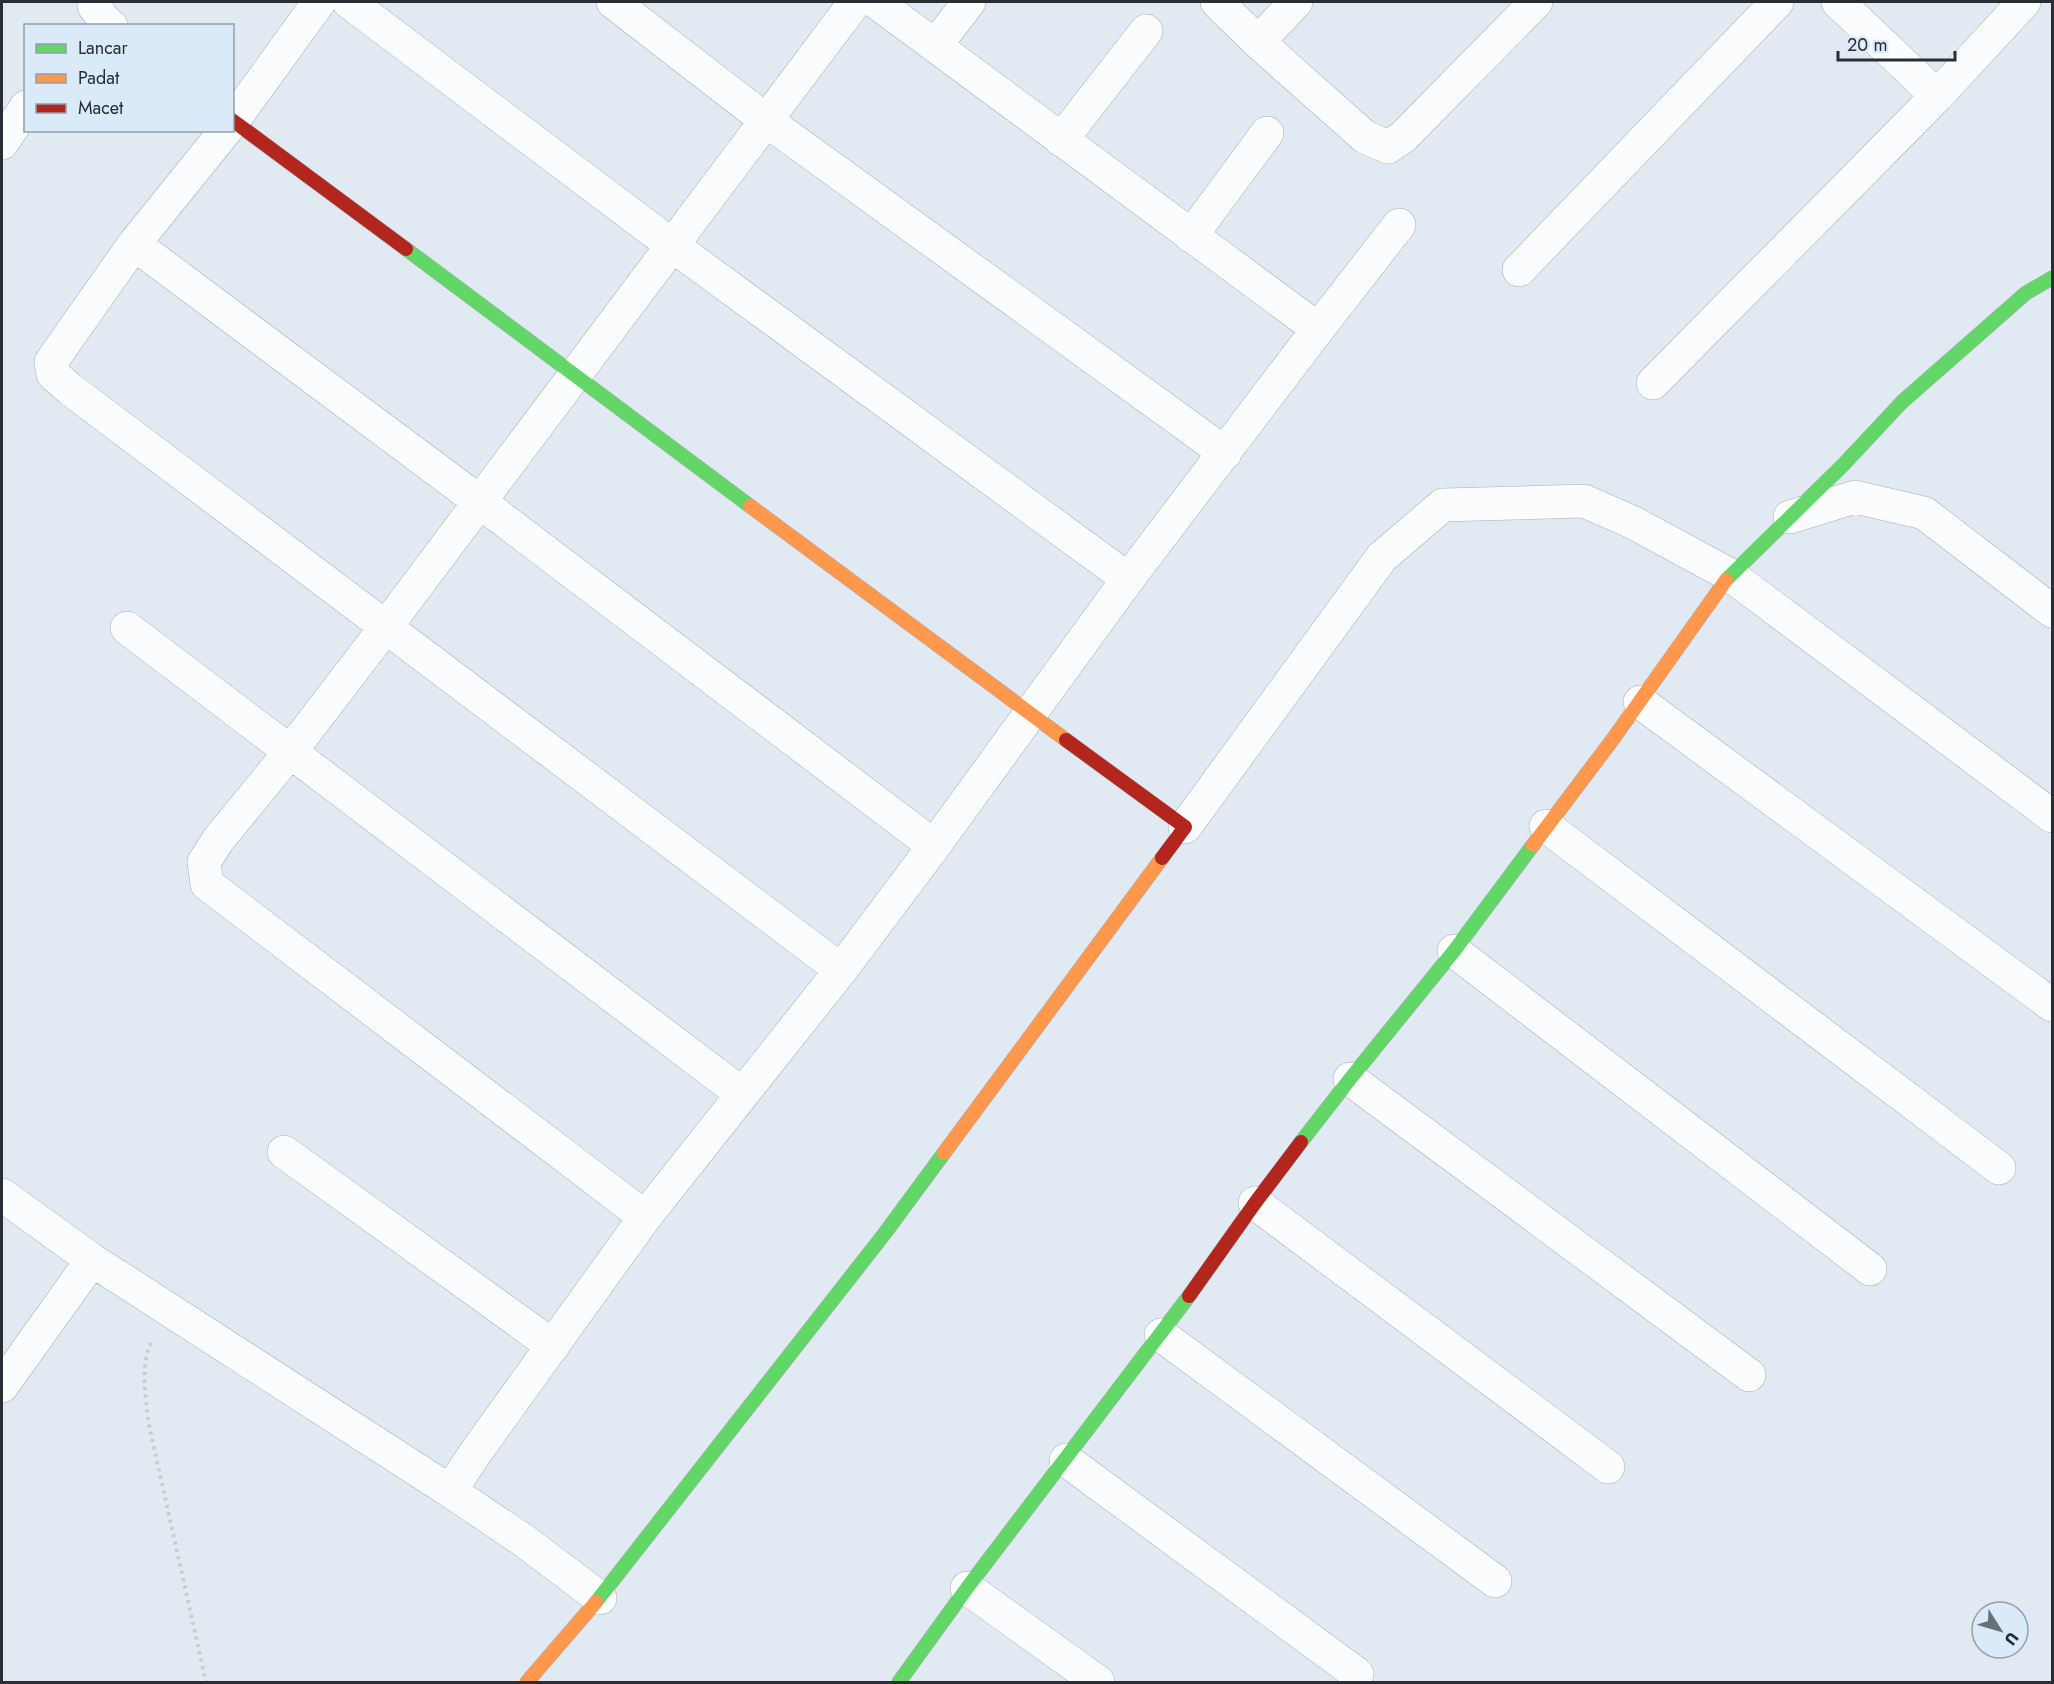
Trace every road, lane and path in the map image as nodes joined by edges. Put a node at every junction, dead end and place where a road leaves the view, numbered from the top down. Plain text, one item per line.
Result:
1 (319, 2) edge
2 (349, 2) edge
3 (614, 2) edge
4 (855, 2) edge
5 (876, 2) edge
6 (969, 2) edge
7 (1217, 2) edge
8 (1296, 2) edge
9 (1536, 2) edge
10 (1777, 2) edge
11 (1838, 2) edge
12 (2024, 2) edge
13 (1146, 31) dead end
14 (1258, 42) junction
15 (935, 46) junction
16 (1937, 96) junction
17 (24, 110) edge
18 (234, 119) edge
19 (767, 121) junction
20 (234, 125) edge
21 (224, 132) edge
22 (1267, 133) dead end
23 (1061, 140) junction
24 (2, 143) edge
25 (1400, 225) dead end
26 (1191, 236) junction
27 (134, 244) junction
28 (673, 246) junction
29 (1519, 270) dead end
30 (2052, 278) edge
31 (1318, 329) junction
32 (573, 374) junction
33 (1653, 383) dead end
34 (1225, 453) junction
35 (480, 502) junction
36 (1790, 517) junction
37 (1730, 575) junction
38 (1128, 579) junction
39 (2052, 611) edge
40 (127, 628) dead end
41 (385, 628) junction
42 (1640, 702) junction
43 (1030, 714) junction
44 (290, 752) junction
45 (2052, 816) edge
46 (1546, 826) junction
47 (1185, 827) junction
48 (934, 846) junction
49 (1454, 951) junction
50 (841, 970) junction
51 (2052, 1005) edge
52 (1350, 1079) junction
53 (742, 1094) junction
54 (284, 1152) dead end
55 (1999, 1168) dead end
56 (2, 1195) edge
57 (1255, 1203) junction
58 (645, 1217) junction
59 (92, 1260) junction
60 (1870, 1269) dead end
61 (169, 1309) junction
62 (1161, 1335) junction
63 (553, 1346) junction
64 (1749, 1375) dead end
65 (2, 1386) edge
66 (1066, 1460) junction
67 (1608, 1467) dead end
68 (450, 1491) junction
69 (1495, 1581) dead end
70 (967, 1588) junction
71 (600, 1598) junction
72 (1357, 1674) dead end
73 (206, 1683) edge
74 (527, 1683) edge
75 (899, 1683) edge
76 (1098, 1683) edge

1 - 18 street
2 - 28 street
3 - 19 street
4 - 19 street
5 - 15 street
6 - 15 street
7 - 14 street
8 - 14 street
9 - 14 street
10 - 29 street
11 - 16 street
12 - 16 street
13 - 23 street
15 - 23 street
16 - 33 street
17 - 24 street
19 - 28 street
19 - 34 street
20 - 32 street
21 - 27 street
22 - 26 street
23 - 26 street
25 - 31 street
26 - 31 street
27 - 35 street
27 - 41 street
28 - 32 street
28 - 38 street
30 - 36 street
31 - 34 street
32 - 35 street
32 - 43 street
34 - 38 street
35 - 41 street
35 - 48 street
36 - 37 street
36 - 39 street
37 - 42 street
37 - 45 street
37 - 47 street
38 - 43 street
40 - 44 street
41 - 44 street
41 - 50 street
42 - 46 street
42 - 51 street
43 - 47 street
43 - 48 street
44 - 53 street
44 - 58 street
46 - 49 street
46 - 55 street
47 - 71 street
48 - 50 street
49 - 52 street
49 - 60 street
50 - 53 street
52 - 57 street
52 - 64 street
53 - 58 street
54 - 63 street
56 - 59 street
57 - 62 street
57 - 67 street
58 - 63 street
59 - 61 street
59 - 65 street
61 - 68 street
61 - 73 path
62 - 66 street
62 - 69 street
63 - 68 street
66 - 70 street
66 - 72 street
68 - 71 street
70 - 75 street
70 - 76 street
71 - 74 street

